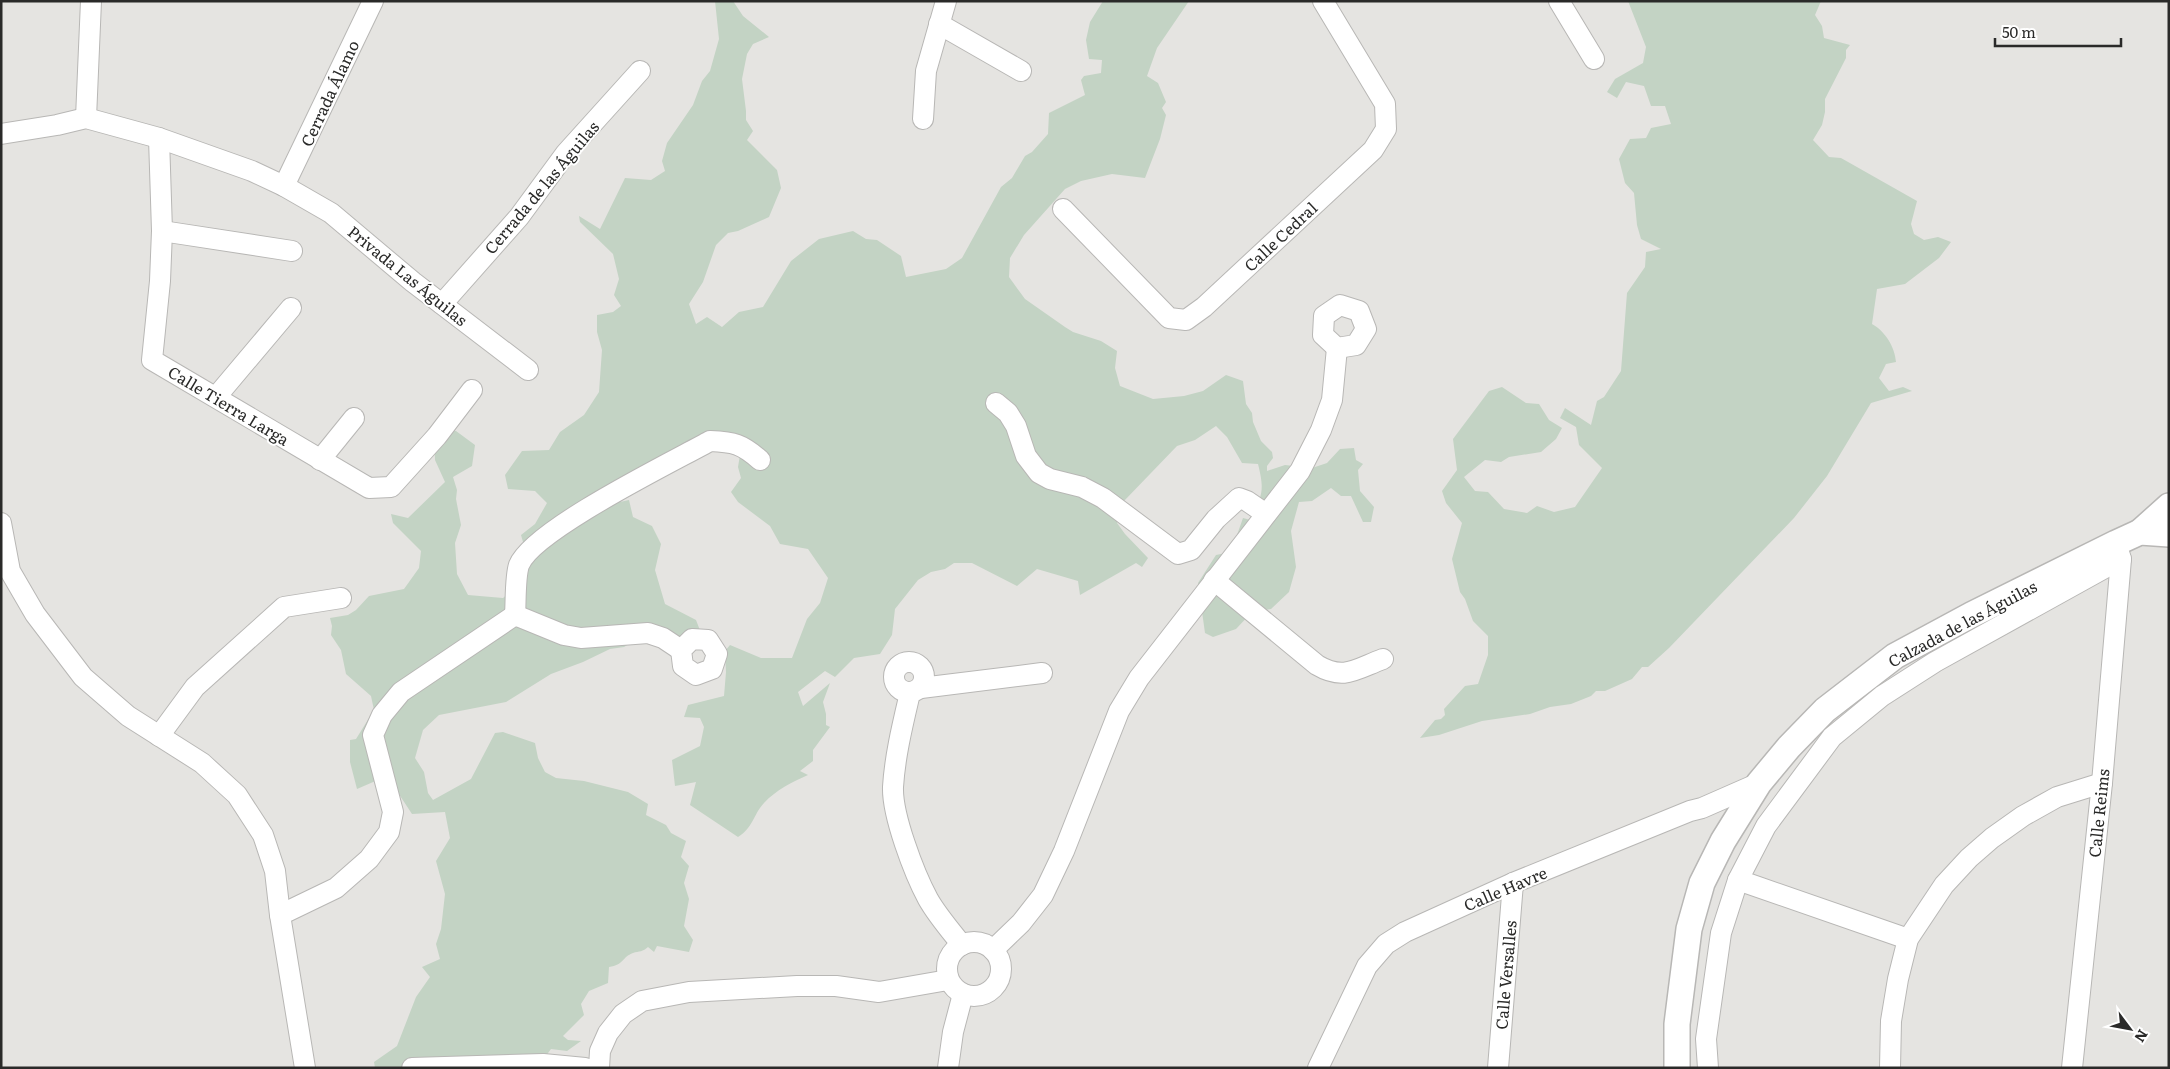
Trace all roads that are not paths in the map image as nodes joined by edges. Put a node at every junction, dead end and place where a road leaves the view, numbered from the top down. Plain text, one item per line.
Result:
1 (91, 1) edge
2 (374, 1) edge
3 (946, 1) edge
4 (1323, 1) edge
5 (1559, 1) edge
6 (939, 24) junction
7 (1594, 59) dead end
8 (640, 71) dead end
9 (1021, 71) dead end
10 (86, 118) junction
11 (923, 119) dead end
12 (1, 134) edge
13 (159, 138) junction
14 (284, 186) junction
15 (1063, 209) dead end
16 (162, 230) junction
17 (292, 251) dead end
18 (442, 304) junction
19 (291, 308) dead end
20 (1337, 348) dead end
21 (528, 370) dead end
22 (472, 390) dead end
23 (216, 397) junction
24 (996, 403) dead end
25 (354, 418) dead end
26 (320, 460) junction
27 (760, 460) dead end
28 (2169, 506) edge
29 (1266, 514) junction
30 (1, 523) edge
31 (2140, 532) junction
32 (2169, 534) edge
33 (2119, 551) junction
34 (1214, 580) junction
35 (341, 598) dead end
36 (515, 615) junction
37 (681, 650) dead end
38 (1383, 659) dead end
39 (1042, 673) dead end
40 (159, 736) junction
41 (1759, 783) junction
42 (2102, 783) junction
43 (1738, 880) junction
44 (1513, 883) junction
45 (280, 915) junction
46 (1908, 939) junction
47 (962, 945) junction
48 (993, 950) junction
49 (948, 980) junction
50 (963, 994) junction
51 (305, 1068) edge
52 (412, 1068) edge
53 (585, 1068) edge
54 (599, 1068) edge
55 (948, 1068) edge
56 (1318, 1068) edge
57 (1498, 1068) edge
58 (1677, 1068) edge
59 (1708, 1068) edge
60 (1890, 1068) edge
61 (2072, 1068) edge

1 - 10 street
2 - 14 street, Cerrada Álamo
3 - 6 street
4 - 15 street, Calle Cedral
5 - 7 street
6 - 9 street
6 - 11 street
8 - 18 street, Cerrada de las Águilas
10 - 12 street
10 - 13 street, Privada Las Águilas
13 - 14 street, Privada Las Águilas
13 - 16 street, Calle Tierra Larga
14 - 18 street, Privada Las Águilas
16 - 17 street
16 - 23 street, Calle Tierra Larga
18 - 21 street, Privada Las Águilas
19 - 23 street
20 - 29 street
22 - 26 street, Calle Tierra Larga
23 - 26 street, Calle Tierra Larga
24 - 29 street
25 - 26 street
27 - 36 street
28 - 31 main road, Calzada de las Águilas
29 - 34 street
30 - 40 street
31 - 32 main road, Calzada de las Águilas
31 - 33 main road, Calzada de las Águilas
33 - 41 main road, Calzada de las Águilas
33 - 42 street, Calle Reims
33 - 43 street, Calzada de las Águilas
34 - 38 street
34 - 48 street
35 - 40 street
36 - 37 street
36 - 45 street
39 - 47 street
40 - 45 street
41 - 44 street, Calle Havre
41 - 58 main road, Calzada de las Águilas
42 - 46 street
42 - 61 street, Calle Reims
43 - 46 street
43 - 59 street, Calzada de las Águilas
44 - 56 street, Calle Havre
44 - 57 street, Calle Versalles
45 - 51 street
46 - 60 street
47 - 48 street
47 - 49 street
48 - 50 street
49 - 50 street
49 - 54 street
50 - 55 street
52 - 53 street

